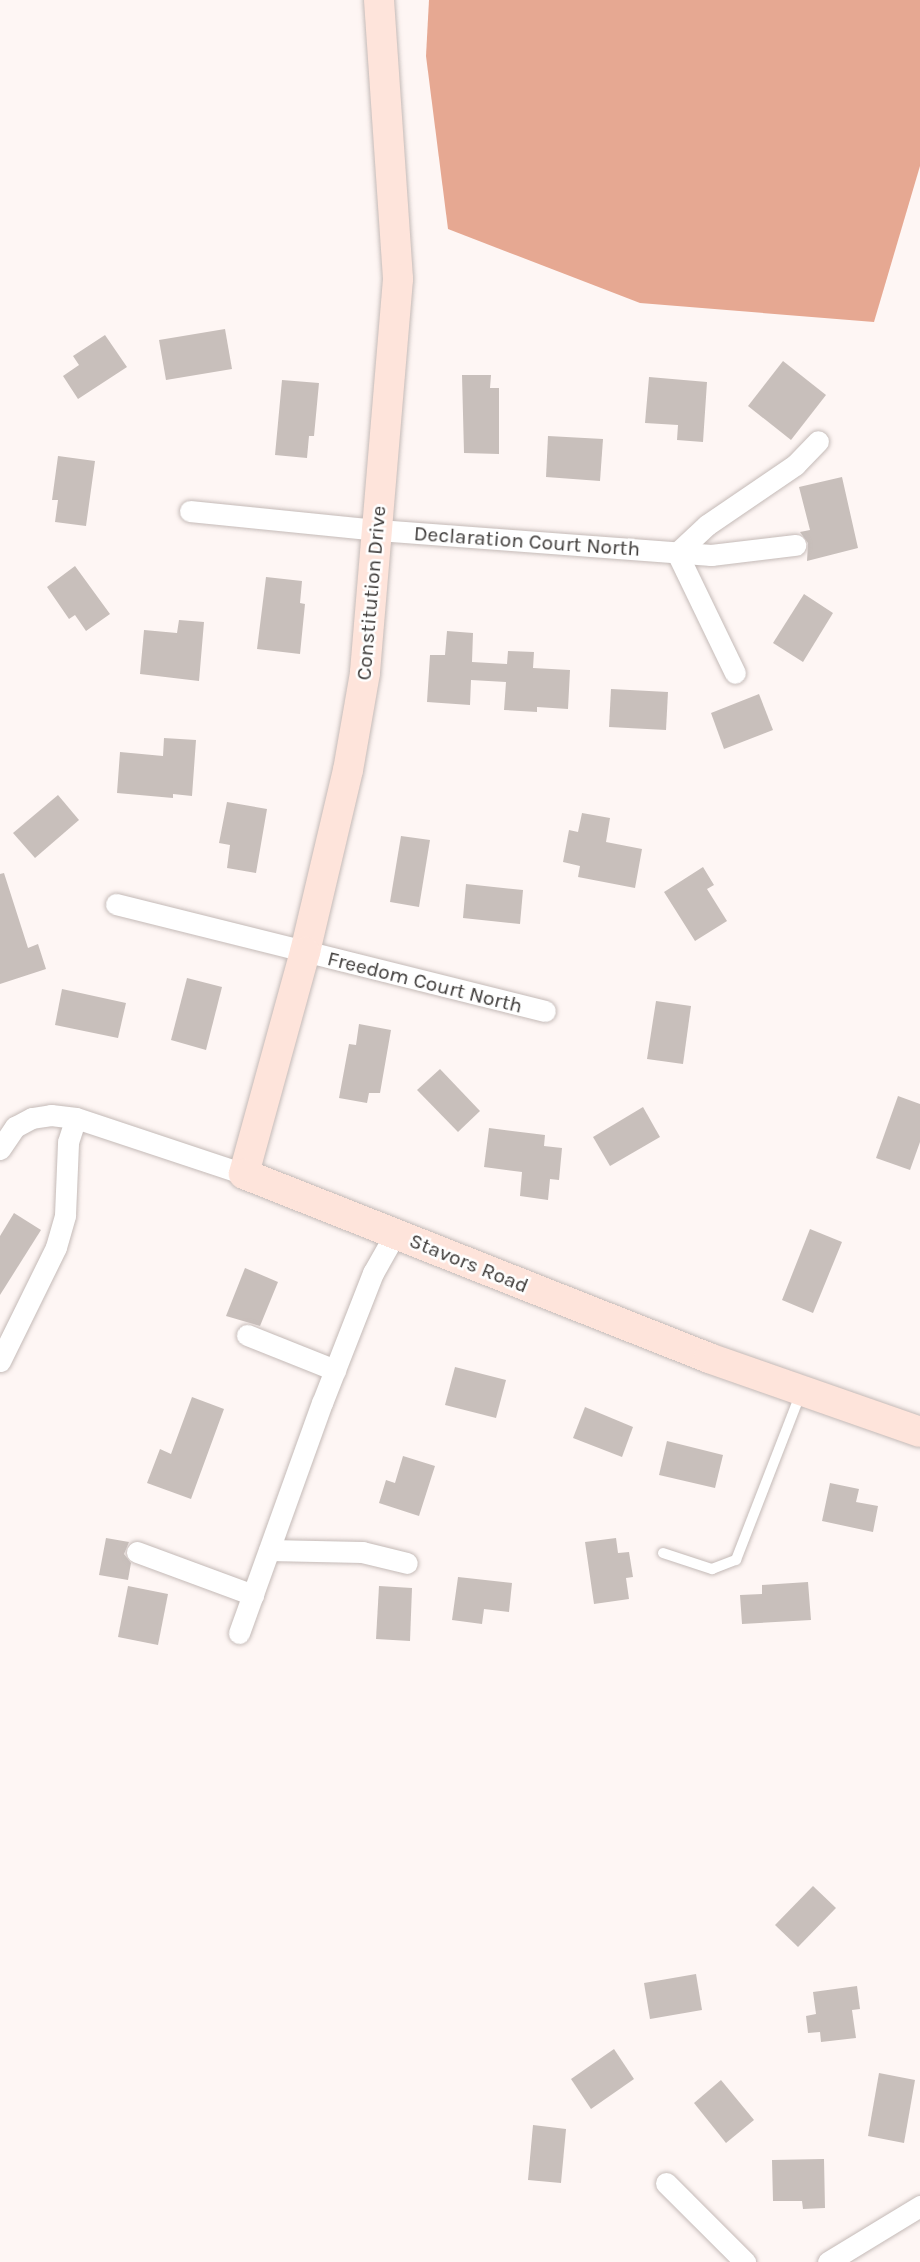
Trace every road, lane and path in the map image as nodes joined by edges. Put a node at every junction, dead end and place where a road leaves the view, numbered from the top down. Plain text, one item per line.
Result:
1 (379, 0) edge
2 (818, 441) dead end
3 (190, 511) dead end
4 (378, 530) junction
5 (796, 545) dead end
6 (677, 553) junction
7 (735, 673) dead end
8 (116, 904) dead end
9 (305, 952) junction
10 (545, 1011) dead end
11 (76, 1118) junction
12 (0, 1149) edge
13 (244, 1174) junction
14 (396, 1234) junction
15 (247, 1335) dead end
16 (0, 1361) edge
17 (335, 1370) junction
18 (801, 1392) junction
19 (920, 1432) edge
20 (269, 1550) junction
21 (137, 1552) dead end
22 (663, 1552) dead end
23 (407, 1563) dead end
24 (253, 1595) junction
25 (239, 1633) dead end
26 (666, 2183) dead end
27 (920, 2206) edge
28 (745, 2262) edge
29 (828, 2262) edge

1 - 4 street, Constitution Drive
2 - 6 street
3 - 4 street, Declaration Court North
4 - 6 street, Declaration Court North
4 - 9 street, Constitution Drive
5 - 6 street, Declaration Court North
6 - 7 street
8 - 9 street, Freedom Court North
9 - 10 street, Freedom Court North
9 - 13 street, Constitution Drive
11 - 12 street, Stavors Road
11 - 13 street, Stavors Road
11 - 16 street
13 - 14 street, Stavors Road
14 - 17 street
14 - 18 street, Stavors Road
15 - 17 street
17 - 20 street
18 - 19 street, Stavors Road
18 - 22 lane
20 - 23 street
20 - 24 street
21 - 24 street
24 - 25 street
26 - 28 street
27 - 29 street

